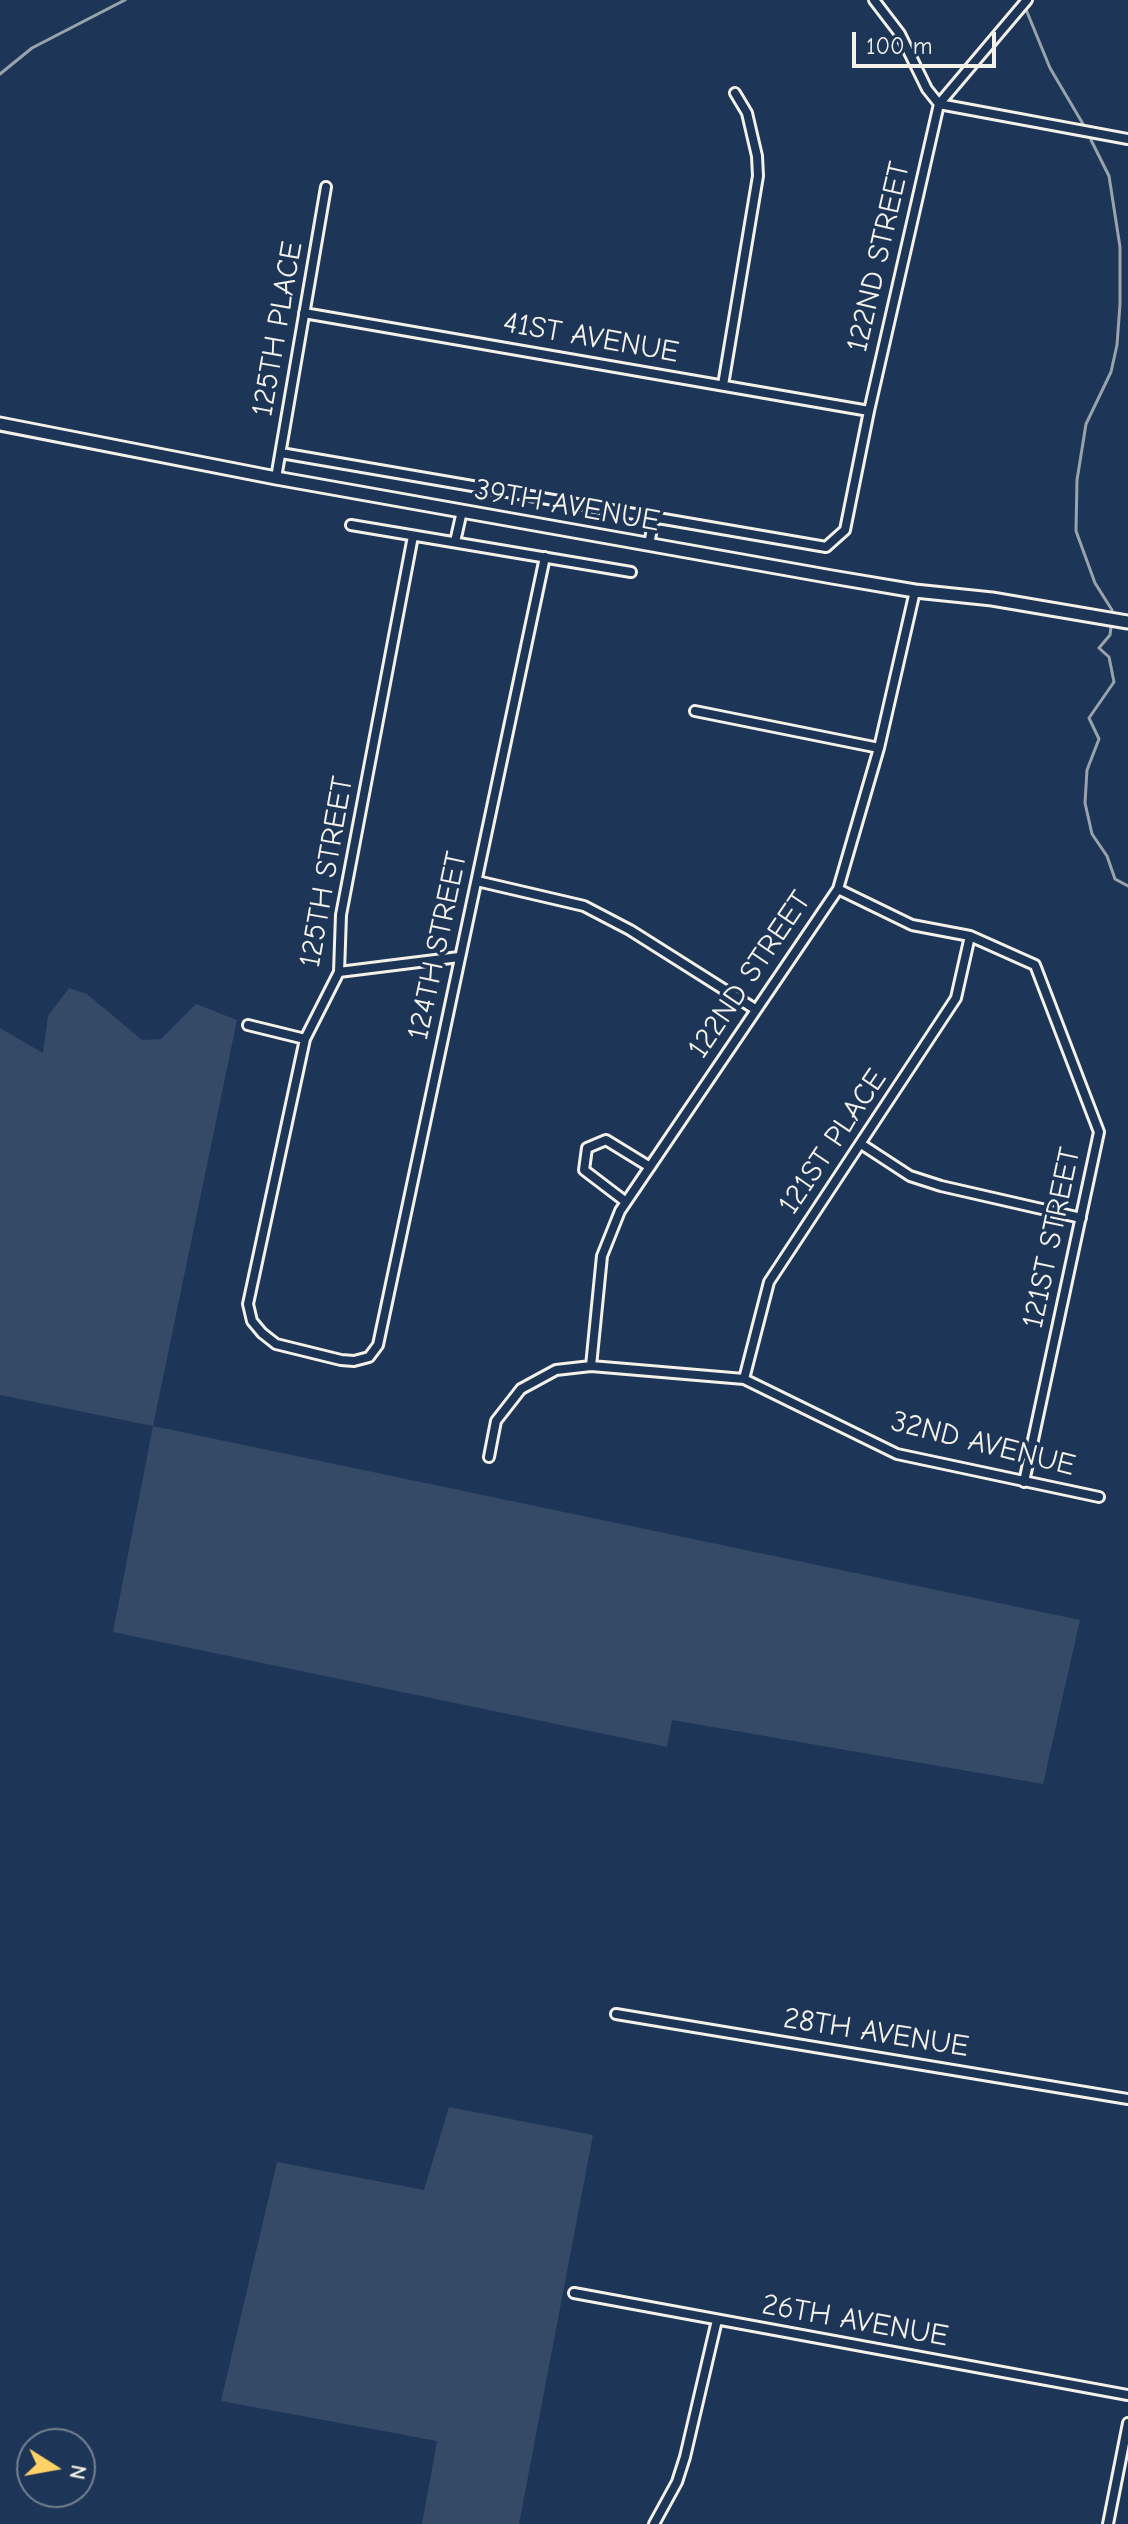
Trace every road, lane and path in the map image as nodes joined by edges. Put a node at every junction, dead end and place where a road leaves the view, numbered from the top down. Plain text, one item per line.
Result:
1 (874, 0) edge
2 (1027, 0) edge
3 (735, 93) dead end
4 (939, 104) junction
5 (1128, 139) edge
6 (326, 187) dead end
7 (304, 313) junction
8 (723, 385) junction
9 (869, 411) junction
10 (0, 424) edge
11 (281, 453) junction
12 (276, 478) junction
13 (462, 511) junction
14 (654, 517) junction
15 (351, 525) dead end
16 (413, 536) junction
17 (455, 542) junction
18 (649, 545) junction
19 (545, 557) junction
20 (631, 572) dead end
21 (915, 591) junction
22 (1128, 622) edge
23 (695, 711) dead end
24 (879, 748) junction
25 (477, 881) junction
26 (838, 889) junction
27 (970, 936) junction
28 (459, 957) junction
29 (339, 972) junction
30 (755, 1009) junction
31 (248, 1025) dead end
32 (305, 1039) junction
33 (861, 1144) junction
34 (650, 1167) junction
35 (626, 1202) junction
36 (1081, 1218) junction
37 (248, 1304) joint
38 (591, 1366) junction
39 (744, 1379) junction
40 (489, 1457) dead end
41 (1024, 1482) junction
42 (1099, 1497) dead end
43 (616, 2014) dead end
44 (1128, 2099) edge
45 (574, 2293) dead end
46 (717, 2320) junction
47 (1128, 2395) edge
48 (1128, 2423) edge
49 (654, 2524) edge
50 (1108, 2524) edge

1 - 4 street
2 - 4 street, 122ND STREET
3 - 8 street
4 - 5 street
4 - 9 street, 122ND STREET
6 - 7 street, 125TH PLACE
7 - 8 street, 41ST AVENUE
7 - 11 street, 125TH PLACE
8 - 9 street, 41ST AVENUE
9 - 14 street, 122ND STREET
10 - 12 main road, 39TH AVENUE
11 - 12 street, 125TH PLACE
11 - 14 street
12 - 13 main road, 39TH AVENUE
13 - 17 street
13 - 18 main road, 39TH AVENUE
14 - 18 street
15 - 16 street, 39TH AVENUE
16 - 17 street, 39TH AVENUE
16 - 29 street, 125TH STREET
17 - 19 street, 39TH AVENUE
18 - 21 main road, 39TH AVENUE
19 - 20 street, 39TH AVENUE
19 - 25 street, 124TH STREET
21 - 22 main road, 39TH AVENUE
21 - 24 street, 122ND STREET
23 - 24 street
24 - 26 street, 122ND STREET
25 - 28 street, 124TH STREET
25 - 30 street
26 - 27 street
26 - 30 street, 122ND STREET
27 - 33 street, 121ST PLACE
27 - 36 street, 121ST STREET
28 - 29 street
28 - 37 street, 124TH STREET
29 - 32 street, 125TH STREET
30 - 34 street, 122ND STREET
31 - 32 street
32 - 37 street, 125TH STREET
33 - 36 street
33 - 39 street, 121ST PLACE
34 - 35 street, 122ND STREET
34 - 35 street
35 - 38 street, 122ND STREET
36 - 41 street, 121ST STREET
38 - 39 street, 32ND AVENUE
38 - 40 street, 32ND AVENUE
39 - 41 street, 32ND AVENUE
41 - 42 street, 32ND AVENUE
43 - 44 street, 28TH AVENUE
45 - 46 street, 26TH AVENUE
46 - 47 street, 26TH AVENUE
46 - 49 street
48 - 50 street

